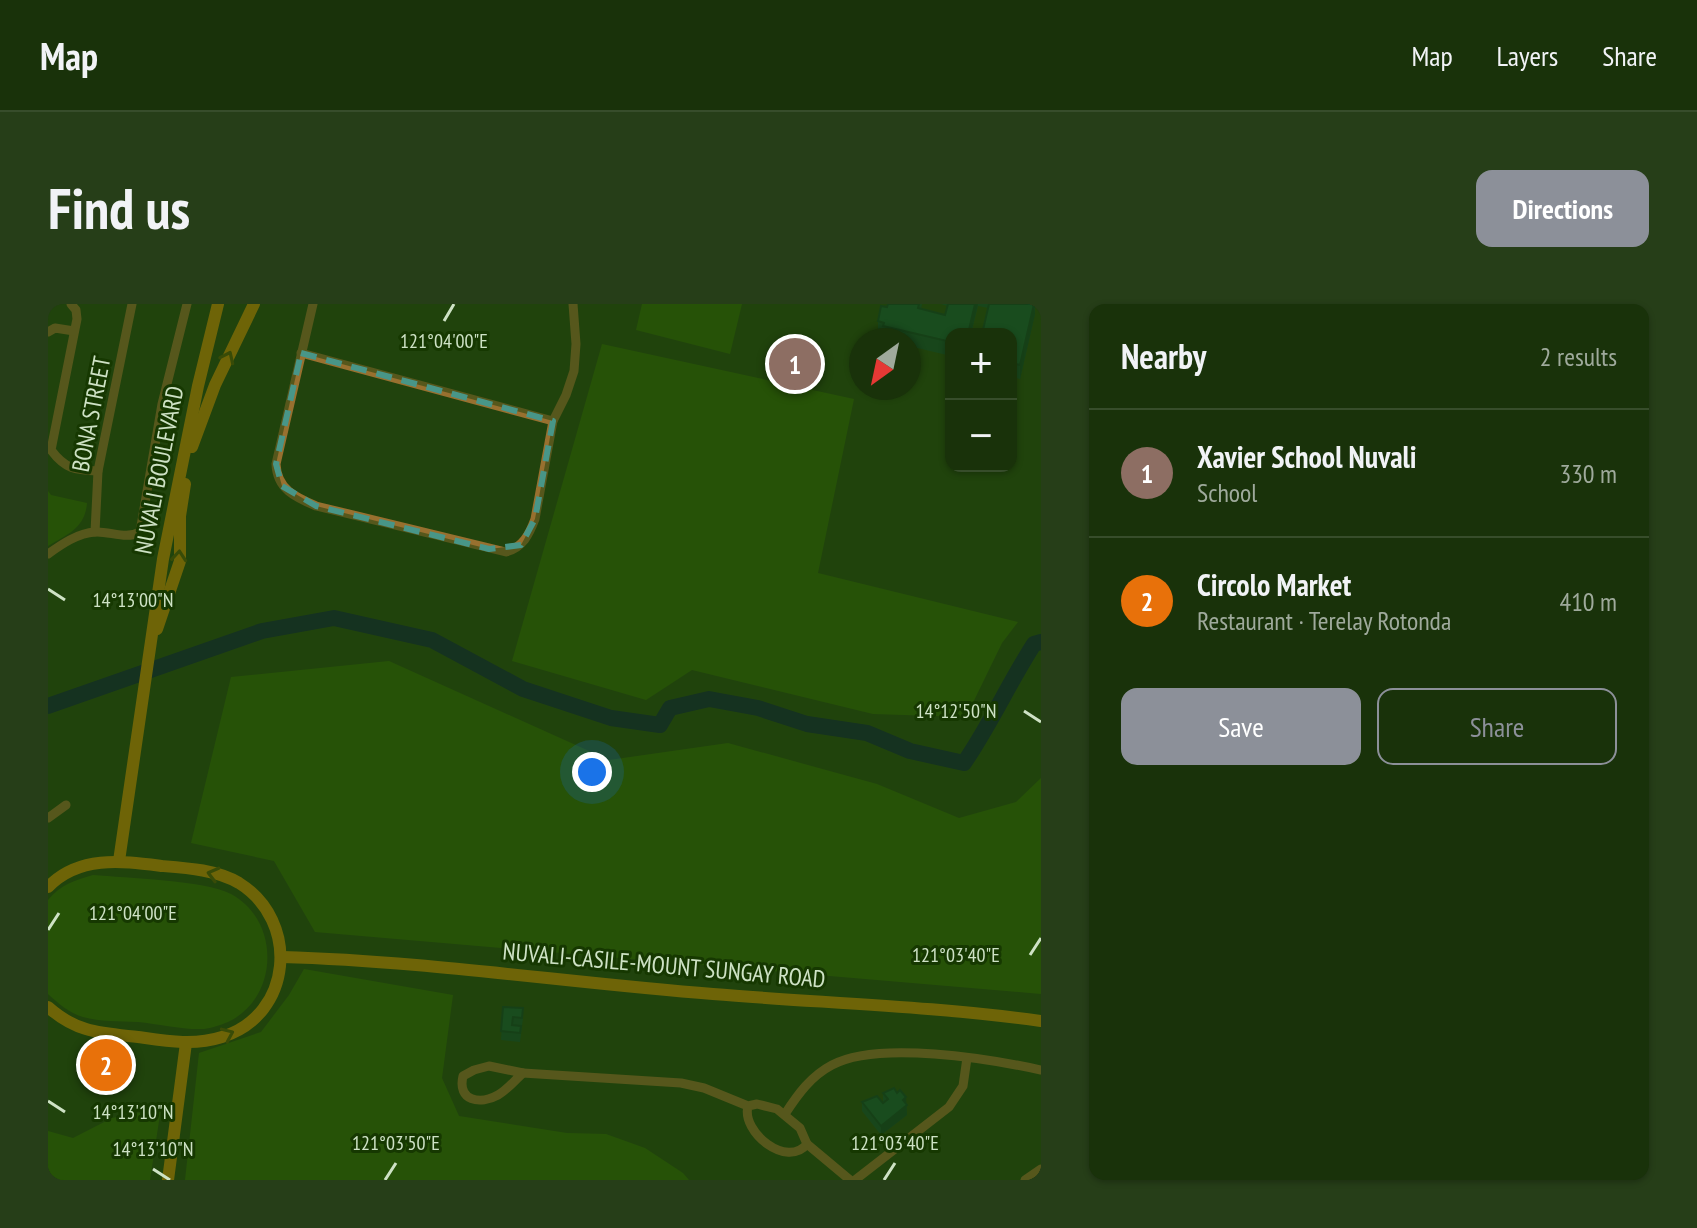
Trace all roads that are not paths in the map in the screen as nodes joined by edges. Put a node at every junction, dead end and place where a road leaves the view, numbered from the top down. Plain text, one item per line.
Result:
1 (71, 304) edge
2 (132, 304) edge
3 (187, 304) edge
4 (218, 304) edge
5 (254, 304) edge
6 (313, 304) edge
7 (573, 304) edge
8 (74, 331) junction
9 (48, 332) edge
10 (301, 353) junction
11 (199, 409) junction
12 (553, 421) junction
13 (98, 471) junction
14 (95, 532) junction
15 (48, 554) edge
16 (66, 805) dead end
17 (48, 818) edge
18 (119, 861) junction
19 (48, 887) edge
20 (282, 957) junction
21 (48, 1007) edge
22 (1041, 1021) edge
23 (186, 1043) junction
24 (967, 1058) junction
25 (1041, 1070) edge
26 (523, 1073) junction
27 (748, 1106) junction
28 (785, 1114) junction
29 (807, 1144) junction
30 (1041, 1169) edge
31 (168, 1180) edge
32 (853, 1180) edge
33 (1025, 1180) edge

1 - 8 street
2 - 13 street, BONA STREET
3 - 14 street
4 - 11 main road, NUVALI BOULEVARD
11 -> 5 main road, NUVALI BOULEVARD
6 - 10 street
7 - 12 street
8 - 9 street
8 - 13 street
10 - 12 street
10 - 12 street
11 - 18 main road, NUVALI BOULEVARD
13 - 14 street, BONA STREET
14 - 15 street
16 - 17 street
18 - 19 main road
20 -> 18 main road
20 - 22 main road, NUVALI-CASILE-MOUNT SUNGAY ROAD
23 -> 20 main road
21 - 23 main road
23 - 31 main road
24 - 25 street
24 - 28 street
24 - 32 street
26 - 26 street
26 - 27 street
27 - 28 street
27 - 29 street
28 - 29 street
29 - 32 street
30 - 33 street

